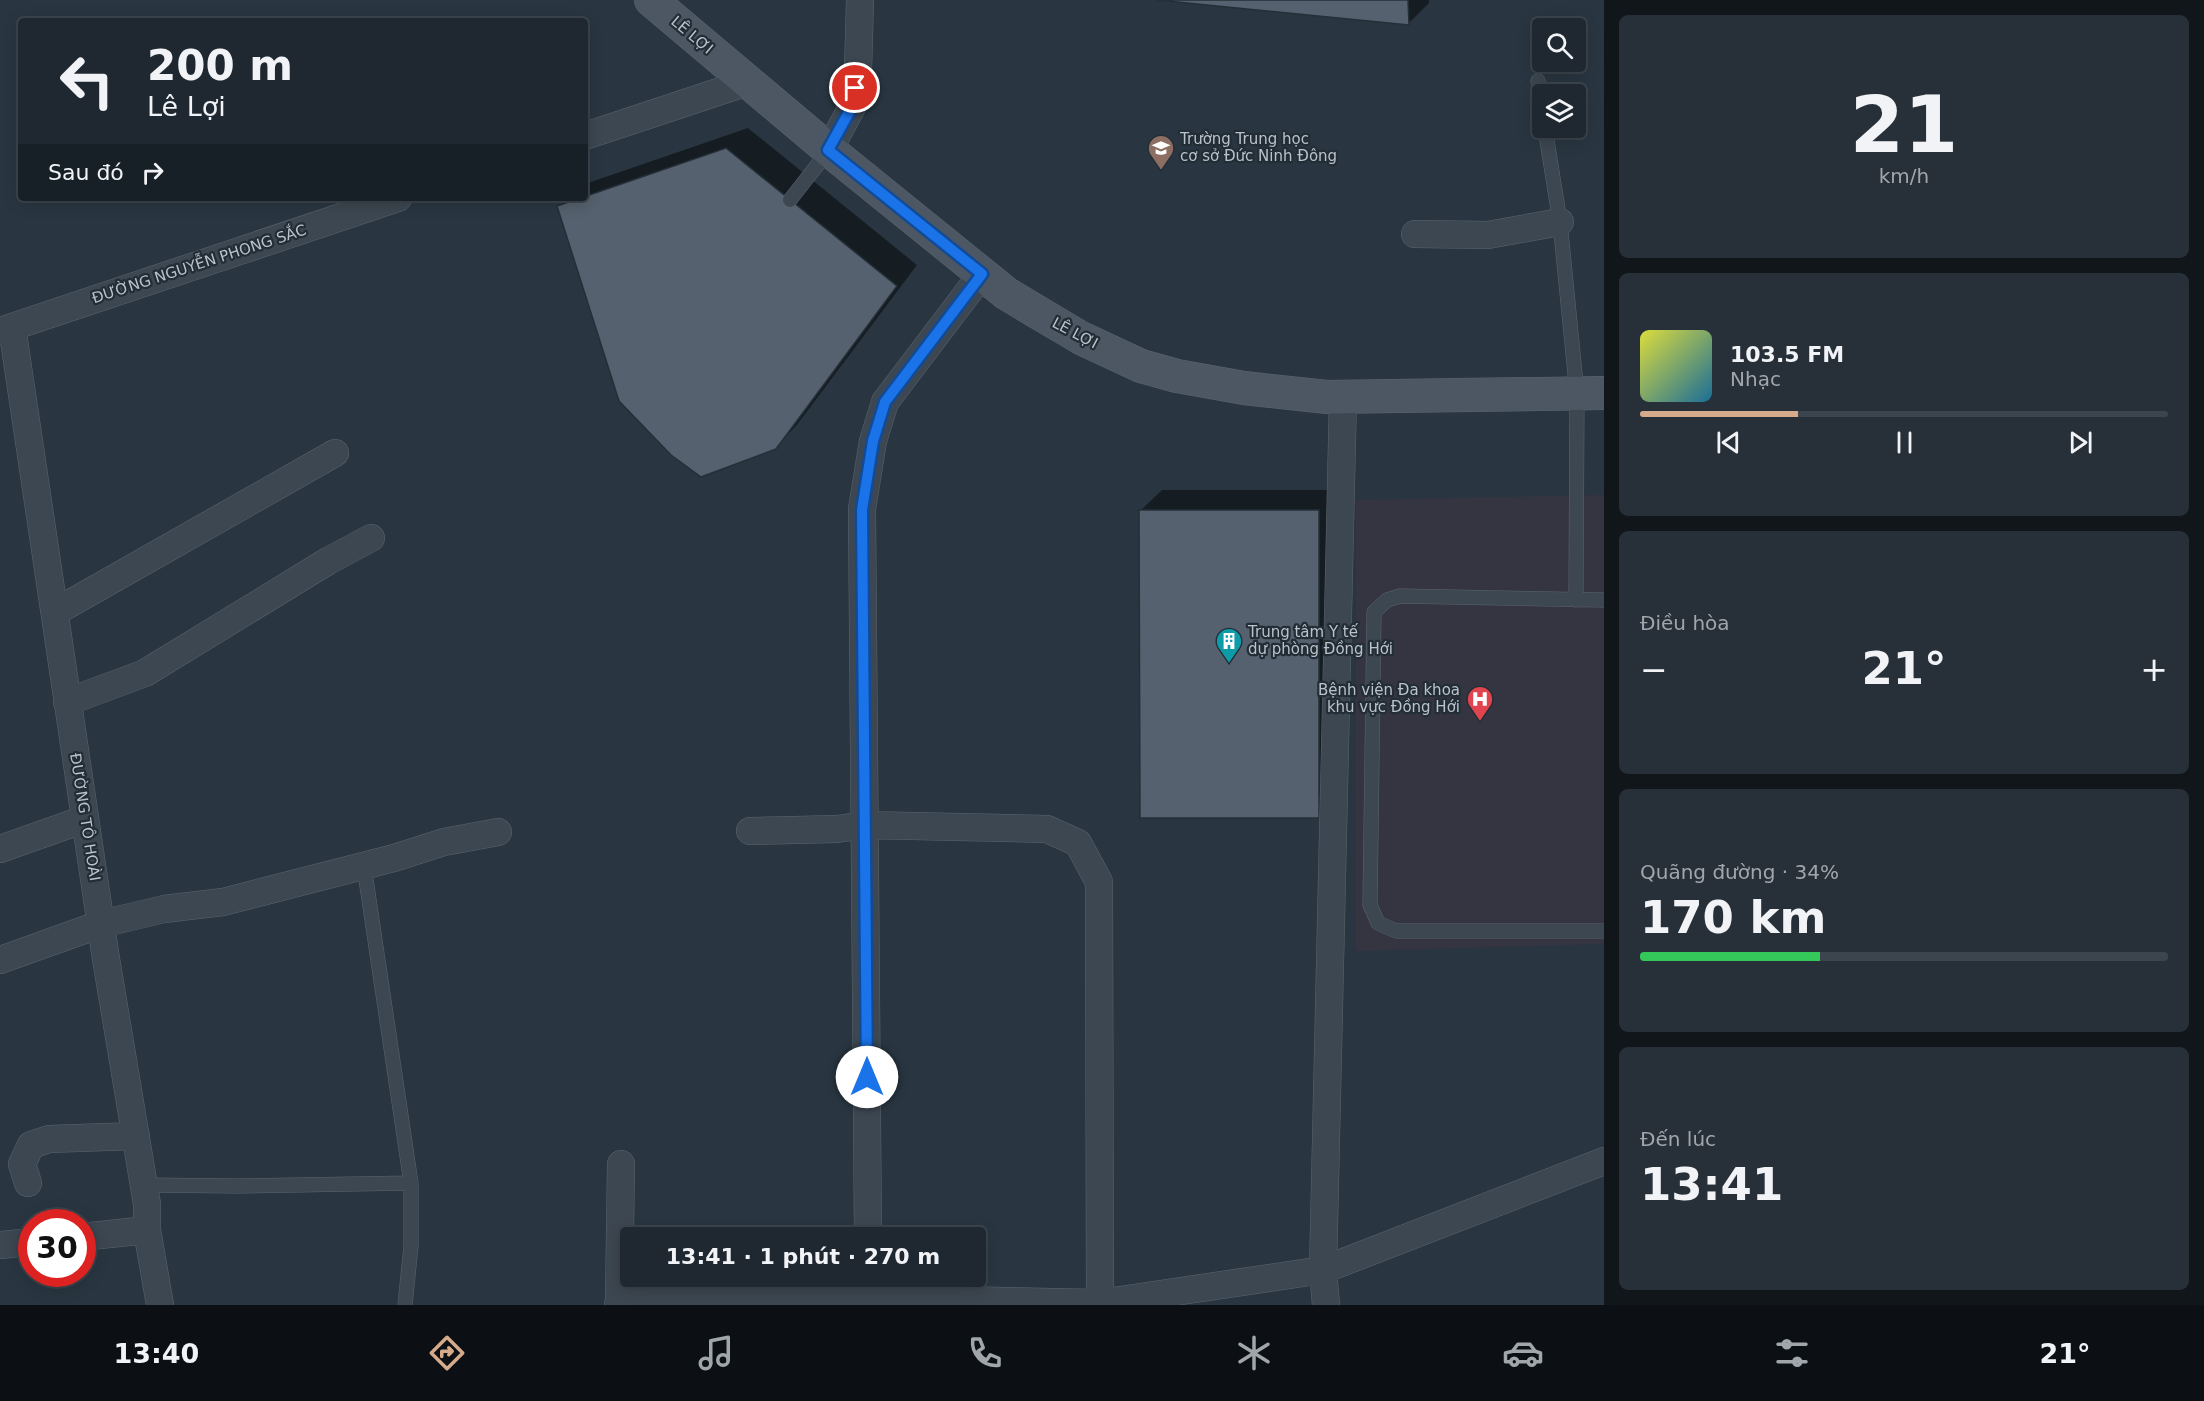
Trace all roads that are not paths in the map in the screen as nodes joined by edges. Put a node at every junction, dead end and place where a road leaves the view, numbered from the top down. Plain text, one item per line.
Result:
1 (651, 0) edge
2 (860, 0) edge
3 (1538, 81) dead end
4 (748, 82) junction
5 (1538, 84) edge
6 (588, 135) edge
7 (1547, 138) edge
8 (828, 150) junction
9 (790, 200) dead end
10 (389, 201) edge
11 (1560, 222) junction
12 (1415, 234) dead end
13 (982, 274) junction
14 (6, 329) edge
15 (1591, 394) edge
16 (1343, 397) junction
17 (335, 453) dead end
18 (370, 538) dead end
19 (1576, 600) junction
20 (1604, 600) edge
21 (55, 612) junction
22 (67, 702) junction
23 (85, 819) junction
24 (865, 825) junction
25 (750, 831) dead end
26 (498, 832) dead end
27 (0, 849) edge
28 (364, 866) junction
29 (101, 924) junction
30 (1604, 931) edge
31 (0, 960) edge
32 (136, 1136) junction
33 (1604, 1161) edge
34 (621, 1164) dead end
35 (28, 1183) dead end
36 (411, 1183) junction
37 (144, 1185) junction
38 (868, 1227) edge
39 (147, 1230) junction
40 (96, 1235) edge
41 (18, 1243) edge
42 (0, 1245) edge
43 (1323, 1270) junction
44 (868, 1293) edge
45 (619, 1302) edge
46 (1100, 1303) junction
47 (160, 1305) edge
48 (405, 1305) edge
49 (1326, 1305) edge

1 - 4 main road, LÊ LỢI
2 - 8 street
3 - 5 lane
4 - 6 street
4 - 8 main road, LÊ LỢI
7 - 11 lane
8 - 9 lane
8 - 13 main road, LÊ LỢI
10 - 14 street, ĐƯỜNG NGUYỄN PHONG SẮC
11 - 12 street
11 - 15 lane
13 - 16 main road, LÊ LỢI
13 - 24 street
14 - 21 street, ĐƯỜNG TÔ HOÀI
15 - 16 main road, LÊ LỢI
15 - 19 lane
16 - 43 street
17 - 21 street
18 - 22 street
19 - 20 lane
19 - 30 lane
21 - 22 street, ĐƯỜNG TÔ HOÀI
22 - 23 street, ĐƯỜNG TÔ HOÀI
23 - 27 street
23 - 29 street, ĐƯỜNG TÔ HOÀI
24 - 25 street
24 - 38 street
24 - 46 street
26 - 28 street
28 - 29 street
28 - 36 lane
29 - 31 street
29 - 32 street, ĐƯỜNG TÔ HOÀI
32 - 35 street
32 - 37 street, ĐƯỜNG TÔ HOÀI
33 - 43 street
34 - 45 street
36 - 37 lane
36 - 48 lane
37 - 39 street, ĐƯỜNG TÔ HOÀI
39 - 40 street
39 - 47 street, ĐƯỜNG TÔ HOÀI
41 - 42 street
43 - 46 street
43 - 49 street
44 - 45 street
44 - 46 street

